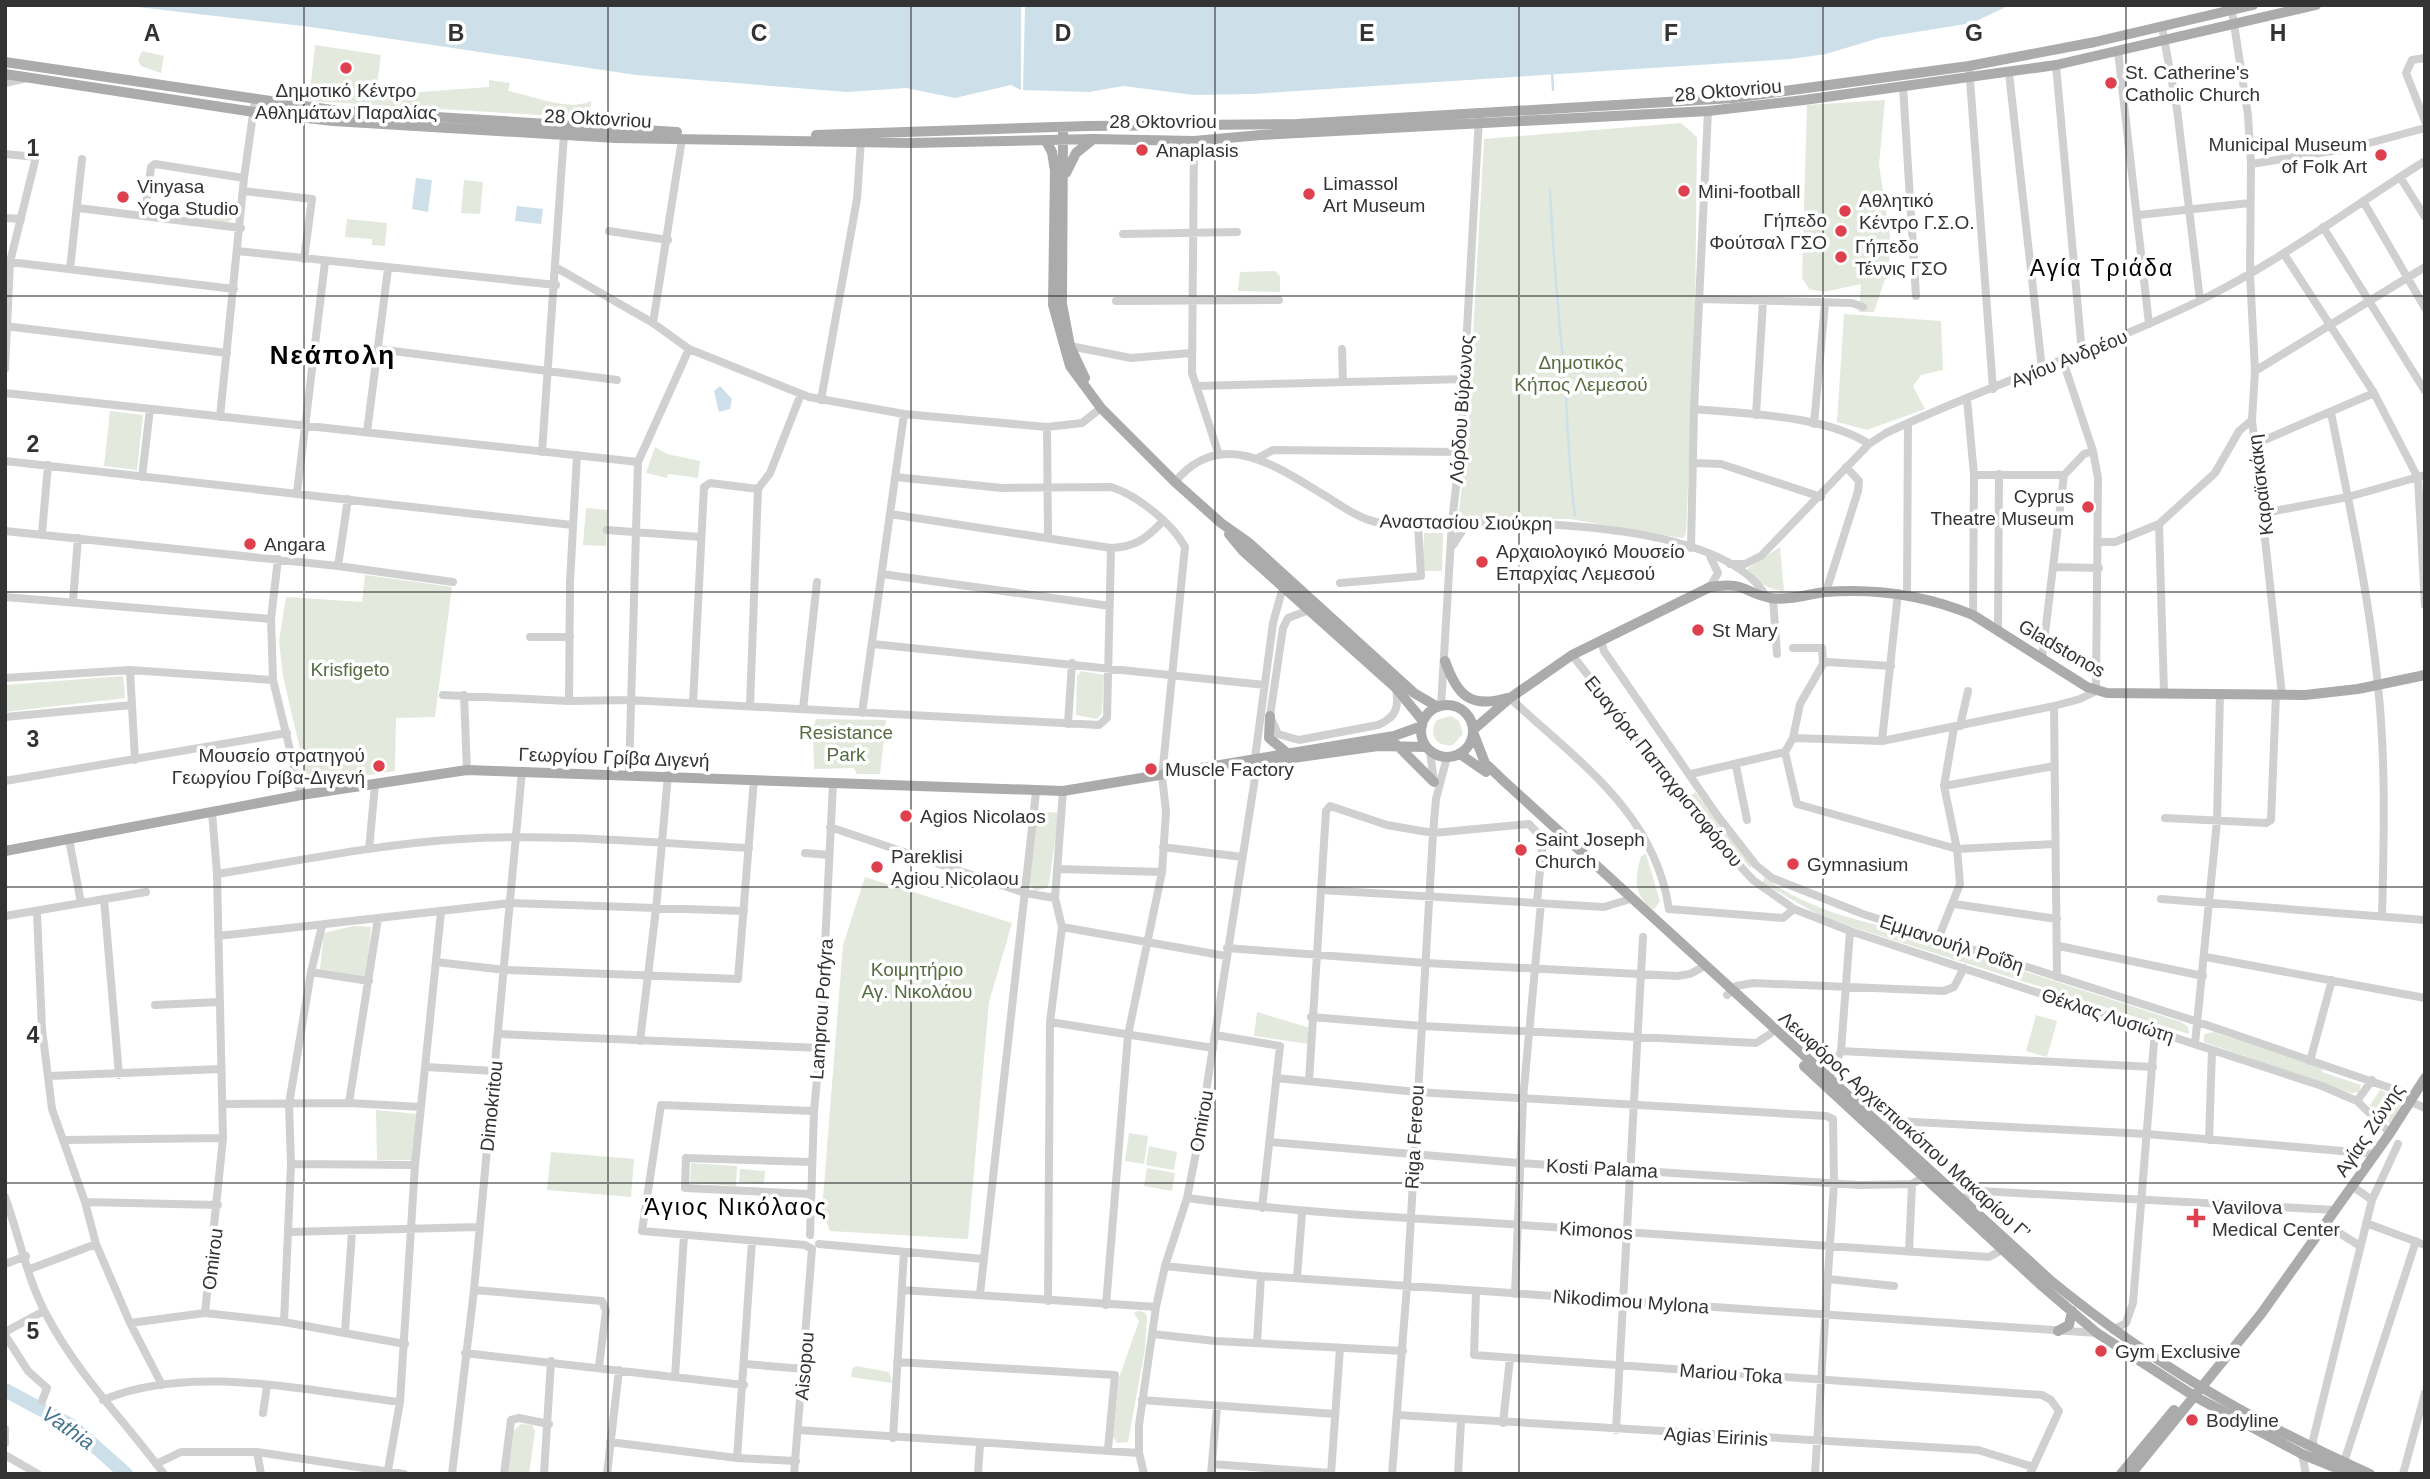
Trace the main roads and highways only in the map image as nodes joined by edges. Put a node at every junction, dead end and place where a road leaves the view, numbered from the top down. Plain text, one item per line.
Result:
1 (2253, 5) edge
2 (2315, 5) edge
3 (5, 62) edge
4 (5, 74) edge
5 (254, 106) junction
6 (1063, 126) junction
7 (1094, 139) junction
8 (1063, 140) junction
9 (1046, 141) junction
10 (1065, 179) junction
11 (1101, 408) junction
12 (1221, 523) junction
13 (1445, 661) road end
14 (2425, 675) edge
15 (1510, 698) junction
16 (1440, 706) junction
17 (1270, 716) road end
18 (1422, 723) junction
19 (1473, 731) junction
20 (1397, 745) junction
21 (1428, 749) junction
22 (1286, 752) junction
23 (1460, 754) junction
24 (1256, 762) junction
25 (1434, 782) road end
26 (5, 851) edge
27 (1729, 992) junction
28 (2425, 1078) edge
29 (1928, 1174) junction
30 (2072, 1311) junction
31 (2058, 1331) road end
32 (2194, 1391) junction
33 (2121, 1474) edge
34 (2131, 1474) edge
35 (2351, 1474) edge
36 (2370, 1474) edge

1 - 6 main road, 28 Oktovriou
2 - 7 main road, 28 Oktovriou
3 - 5 main road, 28 Oktovriou
4 - 5 main road, 28 Oktovriou
5 - 6 main road, 28 Oktovriou
5 - 9 main road, 28 Oktovriou
6 - 8 main road
7 - 8 main road, 28 Oktovriou
7 - 10 main road
8 - 9 main road, 28 Oktovriou
8 - 10 main road
9 - 11 main road
10 - 11 main road
11 - 12 main road
12 - 16 main road
12 - 18 main road
13 - 15 main road
14 - 15 main road, Gladstonos
15 - 19 main road
16 - 18 main road
16 - 19 main road
17 - 22 main road
18 - 21 main road
18 - 22 main road, Γεωργίου Γρίβα Διγενή
19 - 23 main road
19 - 27 main road, Λεωφόρος Αρχιεπισκόπου Μακαρίου Γ’
20 - 21 main road, Γεωργίου Γρίβα Διγενή
20 - 24 main road, Γεωργίου Γρίβα Διγενή
20 - 25 main road
21 - 23 main road
22 - 24 main road, Γεωργίου Γρίβα Διγενή
23 - 27 main road, Λεωφόρος Αρχιεπισκόπου Μακαρίου Γ’
24 - 26 main road, Γεωργίου Γρίβα Διγενή
27 - 29 main road, Λεωφόρος Αρχιεπισκόπου Μακαρίου Γ’
27 - 29 main road, Λεωφόρος Αρχιεπισκόπου Μακαρίου Γ’
28 - 32 main road, Αγίας Ζώνης
29 - 30 main road, Λεωφόρος Αρχιεπισκόπου Μακαρίου Γ’
29 - 32 main road, Λεωφόρος Αρχιεπισκόπου Μακαρίου Γ’
30 - 31 main road
30 - 32 main road, Λεωφόρος Αρχιεπισκόπου Μακαρίου Γ’
32 - 33 main road, Αγίας Ζώνης
32 - 34 main road, Αγίας Ζώνης
32 - 35 main road, Λεωφόρος Αρχιεπισκόπου Μακαρίου Γ’
32 - 36 main road, Λεωφόρος Αρχιεπισκόπου Μακαρίου Γ’

